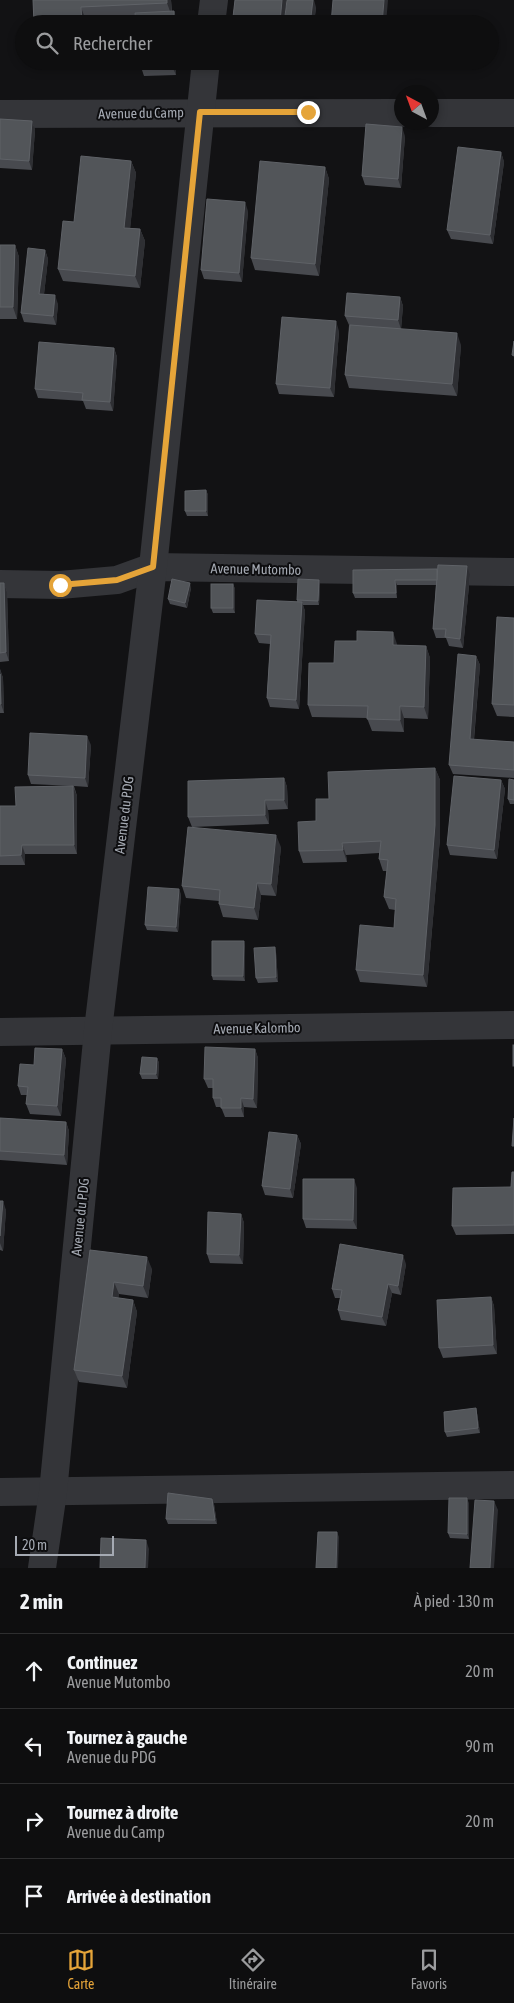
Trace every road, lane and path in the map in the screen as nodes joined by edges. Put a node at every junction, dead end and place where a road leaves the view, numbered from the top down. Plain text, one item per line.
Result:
1 (214, 0) edge
2 (212, 15) edge
3 (205, 70) edge
4 (200, 112) junction
5 (514, 112) edge
6 (394, 113) edge
7 (439, 113) edge
8 (0, 114) edge
9 (153, 567) junction
10 (514, 572) edge
11 (0, 584) edge
12 (514, 1025) edge
13 (98, 1030) junction
14 (0, 1032) edge
15 (514, 1485) edge
16 (0, 1492) edge
17 (53, 1492) junction
18 (42, 1568) edge

1 - 2 street
3 - 4 street, Avenue du PDG
4 - 6 street, Avenue du Camp
4 - 8 street, Avenue du Camp
4 - 9 street, Avenue du PDG
5 - 7 street
9 - 10 street, Avenue Mutombo
9 - 11 street, Avenue Mutombo
9 - 13 street, Avenue du PDG
12 - 13 street, Avenue Kalombo
13 - 14 street, Avenue Kalombo
13 - 17 street, Avenue du PDG
15 - 17 street
16 - 17 street
17 - 18 street, Avenue du PDG

